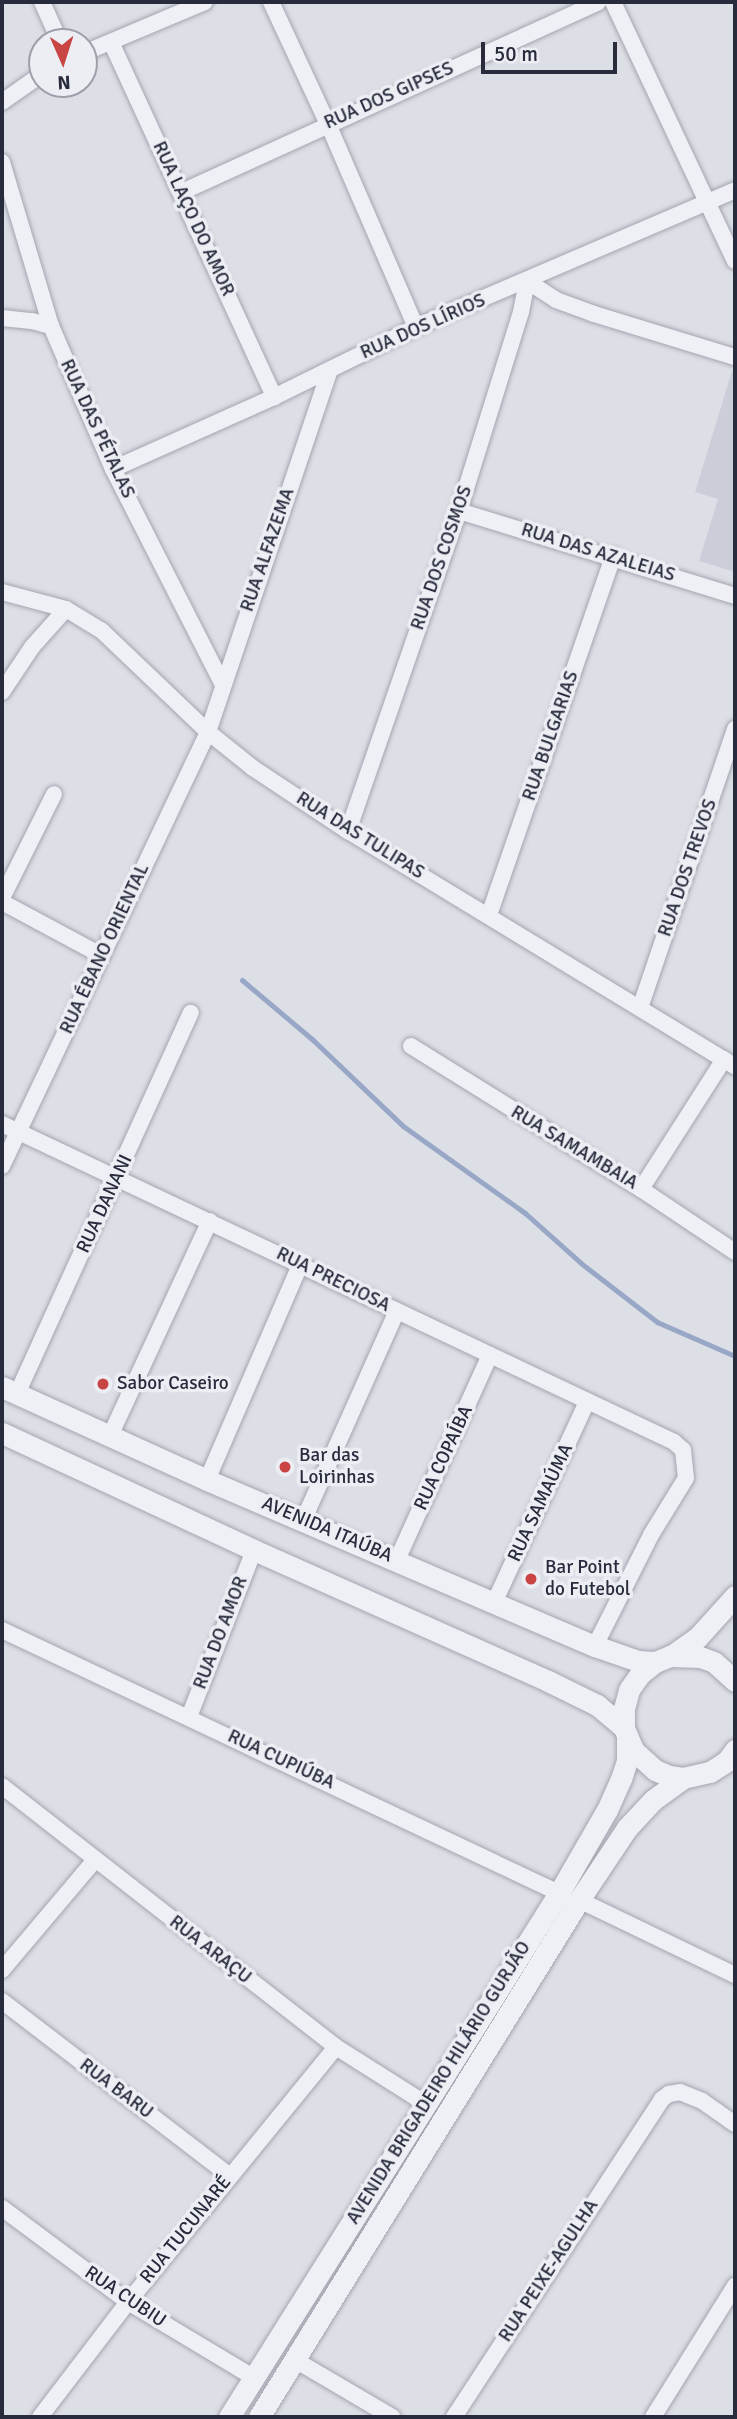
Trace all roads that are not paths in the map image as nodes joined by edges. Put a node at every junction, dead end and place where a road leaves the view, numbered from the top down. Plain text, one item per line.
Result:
1 (42, 2) edge
2 (205, 2) edge
3 (271, 2) edge
4 (598, 2) edge
5 (613, 2) edge
6 (54, 28) edge
7 (111, 41) junction
8 (98, 47) edge
9 (28, 84) edge
10 (2, 102) edge
11 (328, 124) junction
12 (2, 162) edge
13 (735, 190) edge
14 (182, 192) junction
15 (708, 202) junction
16 (735, 261) edge
17 (527, 281) junction
18 (2, 318) edge
19 (51, 326) junction
20 (416, 327) junction
21 (735, 357) edge
22 (330, 369) junction
23 (274, 397) junction
24 (113, 469) junction
25 (459, 511) junction
26 (612, 556) junction
27 (2, 592) edge
28 (735, 596) edge
29 (66, 610) junction
30 (222, 683) junction
31 (2, 692) edge
32 (735, 729) edge
33 (208, 732) junction
34 (54, 794) dead end
35 (348, 831) junction
36 (2, 900) edge
37 (489, 915) junction
38 (102, 955) junction
39 (640, 1008) junction
40 (191, 1013) dead end
41 (411, 1046) dead end
42 (729, 1062) edge
43 (2, 1124) edge
44 (19, 1132) junction
45 (2, 1166) edge
46 (118, 1178) junction
47 (641, 1189) junction
48 (211, 1221) junction
49 (735, 1252) edge
50 (300, 1265) junction
51 (397, 1311) junction
52 (491, 1356) junction
53 (9, 1390) edge
54 (587, 1402) junction
55 (2, 1433) edge
56 (110, 1436) junction
57 (207, 1480) junction
58 (303, 1521) junction
59 (254, 1550) junction
60 (397, 1560) junction
61 (735, 1596) edge
62 (494, 1603) junction
63 (2, 1630) edge
64 (595, 1646) junction
65 (663, 1659) junction
66 (735, 1681) edge
67 (189, 1717) junction
68 (626, 1733) junction
69 (735, 1750) edge
70 (710, 1772) junction
71 (735, 1773) edge
72 (683, 1778) junction
73 (2, 1786) edge
74 (94, 1861) junction
75 (569, 1896) junction
76 (2, 1970) edge
77 (735, 1975) edge
78 (2, 2001) edge
79 (336, 2047) junction
80 (426, 2104) junction
81 (735, 2124) edge
82 (230, 2176) junction
83 (2, 2208) edge
84 (735, 2286) edge
85 (128, 2302) junction
86 (295, 2360) junction
87 (253, 2377) junction
88 (40, 2417) edge
89 (229, 2417) edge
90 (260, 2417) edge
91 (392, 2417) edge
92 (454, 2417) edge
93 (653, 2417) edge

1 - 6 street
2 - 7 street
3 - 11 street
4 - 11 street, RUA DOS GIPSES
5 - 15 street
7 - 8 street
7 - 14 street, RUA LAÇO DO AMOR
9 - 10 street
11 - 14 street, RUA DOS GIPSES
11 - 20 street
12 - 19 street, RUA DAS PÉTALAS
13 - 15 street, RUA DOS LÍRIOS
14 - 23 street, RUA LAÇO DO AMOR
15 - 16 street
15 - 17 street, RUA DOS LÍRIOS
17 - 20 street, RUA DOS LÍRIOS
17 - 21 street
17 - 25 street, RUA DOS COSMOS
18 - 19 street
19 - 24 street, RUA DAS PÉTALAS
20 - 22 street, RUA DOS LÍRIOS
22 - 23 street, RUA DOS LÍRIOS
22 - 30 street, RUA ALFAZEMA
23 - 24 street, RUA DOS LÍRIOS
24 - 30 street, RUA DAS PÉTALAS
25 - 26 street, RUA DAS AZALEIAS
25 - 35 street, RUA DOS COSMOS
26 - 28 street, RUA DAS AZALEIAS
26 - 37 street, RUA BULGARIAS
27 - 29 street, RUA DAS TULIPAS
29 - 31 street
29 - 33 street, RUA DAS TULIPAS
30 - 33 street, RUA ALFAZEMA
32 - 39 street, RUA DOS TREVOS
33 - 35 street, RUA DAS TULIPAS
33 - 38 street, RUA ÉBANO ORIENTAL
34 - 36 street
35 - 37 street, RUA DAS TULIPAS
36 - 38 street
37 - 39 street, RUA DAS TULIPAS
38 - 44 street, RUA ÉBANO ORIENTAL
39 - 42 street, RUA DAS TULIPAS
40 - 46 street, RUA DANANI
41 - 47 street, RUA SAMAMBAIA
42 - 47 street
43 - 44 street, RUA PRECIOSA
44 - 45 street, RUA ÉBANO ORIENTAL
44 - 46 street, RUA PRECIOSA
46 - 48 street, RUA PRECIOSA
46 - 53 street, RUA DANANI
47 - 49 street, RUA SAMAMBAIA
48 - 50 street, RUA PRECIOSA
48 - 56 street
50 - 51 street, RUA PRECIOSA
50 - 57 street
51 - 52 street, RUA PRECIOSA
51 - 58 street
52 - 54 street, RUA PRECIOSA
52 - 60 street, RUA COPAÍBA
53 - 56 street, AVENIDA ITAÚBA
54 - 62 street, RUA SAMAÚMA
54 - 64 street, RUA PRECIOSA
55 - 59 street
56 - 57 street, AVENIDA ITAÚBA
57 - 58 street, AVENIDA ITAÚBA
58 - 60 street, AVENIDA ITAÚBA
59 - 67 street, RUA DO AMOR
59 - 68 street
60 - 62 street, AVENIDA ITAÚBA
61 - 65 street
62 - 64 street, AVENIDA ITAÚBA
63 - 67 street, RUA CUPIÚBA
64 - 65 street, AVENIDA ITAÚBA
65 - 66 street, AVENIDA ITAÚBA
65 - 68 street, AVENIDA BRIGADEIRO HILÁRIO GURJÃO
67 - 75 street, RUA CUPIÚBA
68 - 72 street
68 - 75 street, AVENIDA BRIGADEIRO HILÁRIO GURJÃO
69 - 70 street
70 - 71 street
70 - 72 street
72 - 75 street, AVENIDA BRIGADEIRO HILÁRIO GURJÃO
73 - 74 street, RUA ARAÇU
74 - 76 street
74 - 79 street, RUA ARAÇU
75 - 77 street, RUA CUPIÚBA
75 - 80 street, AVENIDA BRIGADEIRO HILÁRIO GURJÃO
75 - 86 street, AVENIDA BRIGADEIRO HILÁRIO GURJÃO
78 - 82 street, RUA BARU
79 - 80 street, RUA ARAÇU
79 - 82 street, RUA TUCUNARÉ
80 - 87 street, AVENIDA BRIGADEIRO HILÁRIO GURJÃO
81 - 92 street, RUA PEIXE-AGULHA
82 - 85 street, RUA TUCUNARÉ
83 - 85 street, RUA CUBIU
84 - 93 street
85 - 87 street, RUA CUBIU
85 - 88 street, RUA TUCUNARÉ
86 - 90 street, AVENIDA BRIGADEIRO HILÁRIO GURJÃO
86 - 91 street
87 - 89 street, AVENIDA BRIGADEIRO HILÁRIO GURJÃO

